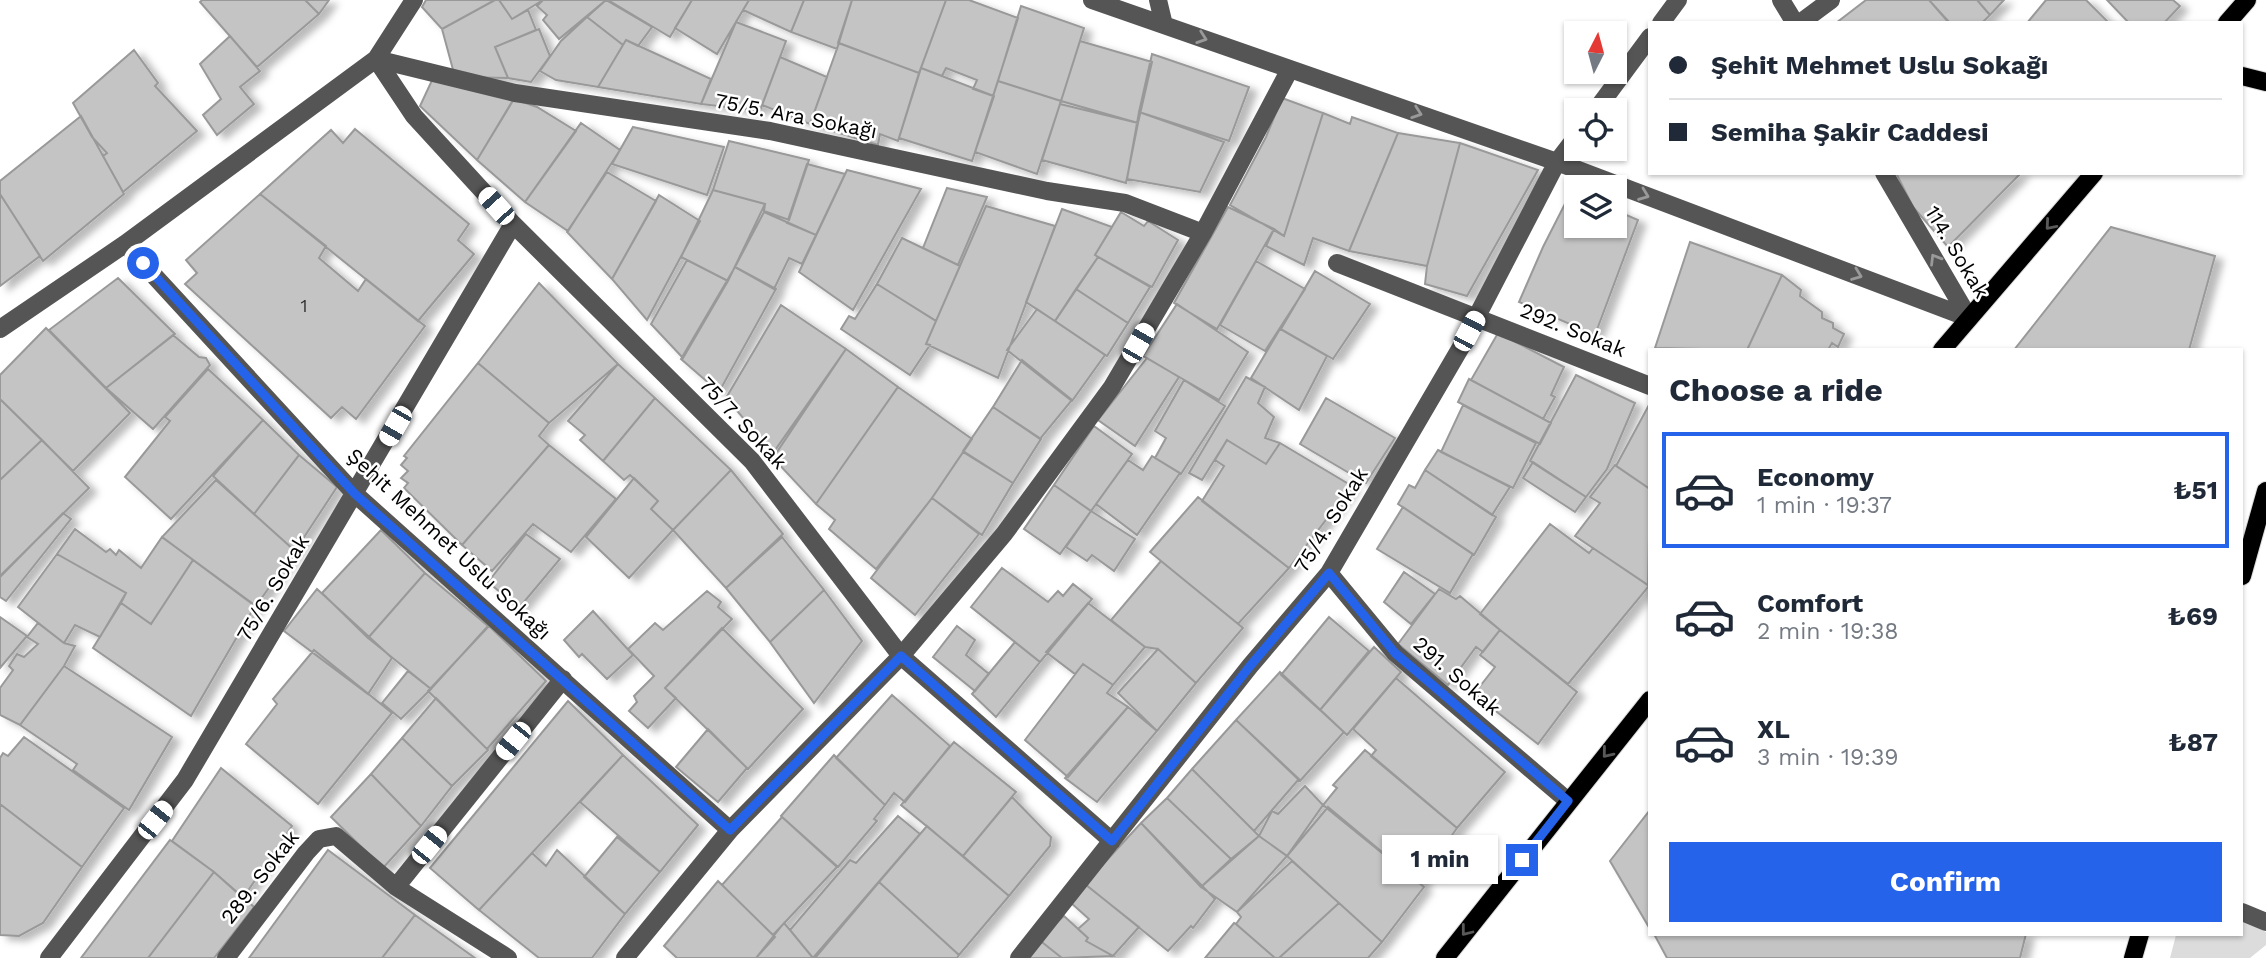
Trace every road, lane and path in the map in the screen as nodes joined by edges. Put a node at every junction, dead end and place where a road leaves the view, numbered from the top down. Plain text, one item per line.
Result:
1 (414, 0) edge
2 (1092, 0) edge
3 (1158, 0) edge
4 (1678, 0) edge
5 (1781, 0) edge
6 (1831, 0) edge
7 (2247, 0) edge
8 (1662, 21) edge
9 (1796, 21) edge
10 (1800, 21) edge
11 (2229, 21) edge
12 (1164, 25) junction
13 (1648, 40) edge
14 (376, 59) junction
15 (1290, 69) junction
16 (2243, 76) edge
17 (2266, 82) edge
18 (1605, 98) edge
19 (1564, 153) edge
20 (1557, 162) junction
21 (1885, 175) edge
22 (2092, 175) edge
23 (513, 224) junction
24 (1203, 233) junction
25 (125, 244) junction
26 (1337, 263) dead end
27 (1478, 316) junction
28 (1969, 318) junction
29 (0, 329) edge
30 (1944, 348) edge
31 (1648, 385) edge
32 (2266, 491) edge
33 (355, 494) junction
34 (2243, 572) edge
35 (1329, 573) junction
36 (901, 656) junction
37 (563, 679) junction
38 (1648, 702) edge
39 (1568, 801) junction
40 (730, 830) junction
41 (1112, 841) junction
42 (396, 887) junction
43 (2243, 912) edge
44 (2266, 922) edge
45 (2139, 936) edge
46 (49, 958) edge
47 (226, 958) edge
48 (508, 958) edge
49 (625, 958) edge
50 (1019, 958) edge
51 (1445, 958) edge
52 (2133, 958) edge

1 - 14 street
2 - 12 street
3 - 12 street
4 - 8 street
5 - 9 street
6 - 10 street
7 - 11 main road
12 -> 15 street
13 - 18 street
14 - 23 street, 75/7. Sokak
14 - 24 street, 75/5. Ara Sokağı
14 - 25 street
15 -> 20 street
15 - 24 street
16 - 17 main road
19 - 20 street, 75/4. Sokak
20 - 27 street, 75/4. Sokak
20 -> 28 street
28 -> 21 street, 114. Sokak
22 -> 28 main road
23 - 33 street, 75/6. Sokak
23 - 36 street, 75/7. Sokak
24 - 36 street
25 - 29 street
25 - 33 street, Şehit Mehmet Uslu Sokağı
26 - 27 street, 292. Sokak
27 - 31 street, 292. Sokak
27 - 35 street, 75/4. Sokak
28 - 30 main road
32 - 34 main road
33 - 37 street, Şehit Mehmet Uslu Sokağı
33 - 46 street, 75/6. Sokak
35 - 39 street, 291. Sokak
35 - 41 street, 75/4. Sokak
36 - 40 street
36 - 41 street, 75/7. Sokak
37 - 40 street, Şehit Mehmet Uslu Sokağı
37 - 42 street
38 -> 39 main road
39 -> 51 main road
40 - 49 street
41 - 50 street, 75/4. Sokak
42 - 47 street, 289. Sokak
42 - 48 street, 289. Sokak
43 - 44 street
45 - 52 main road

